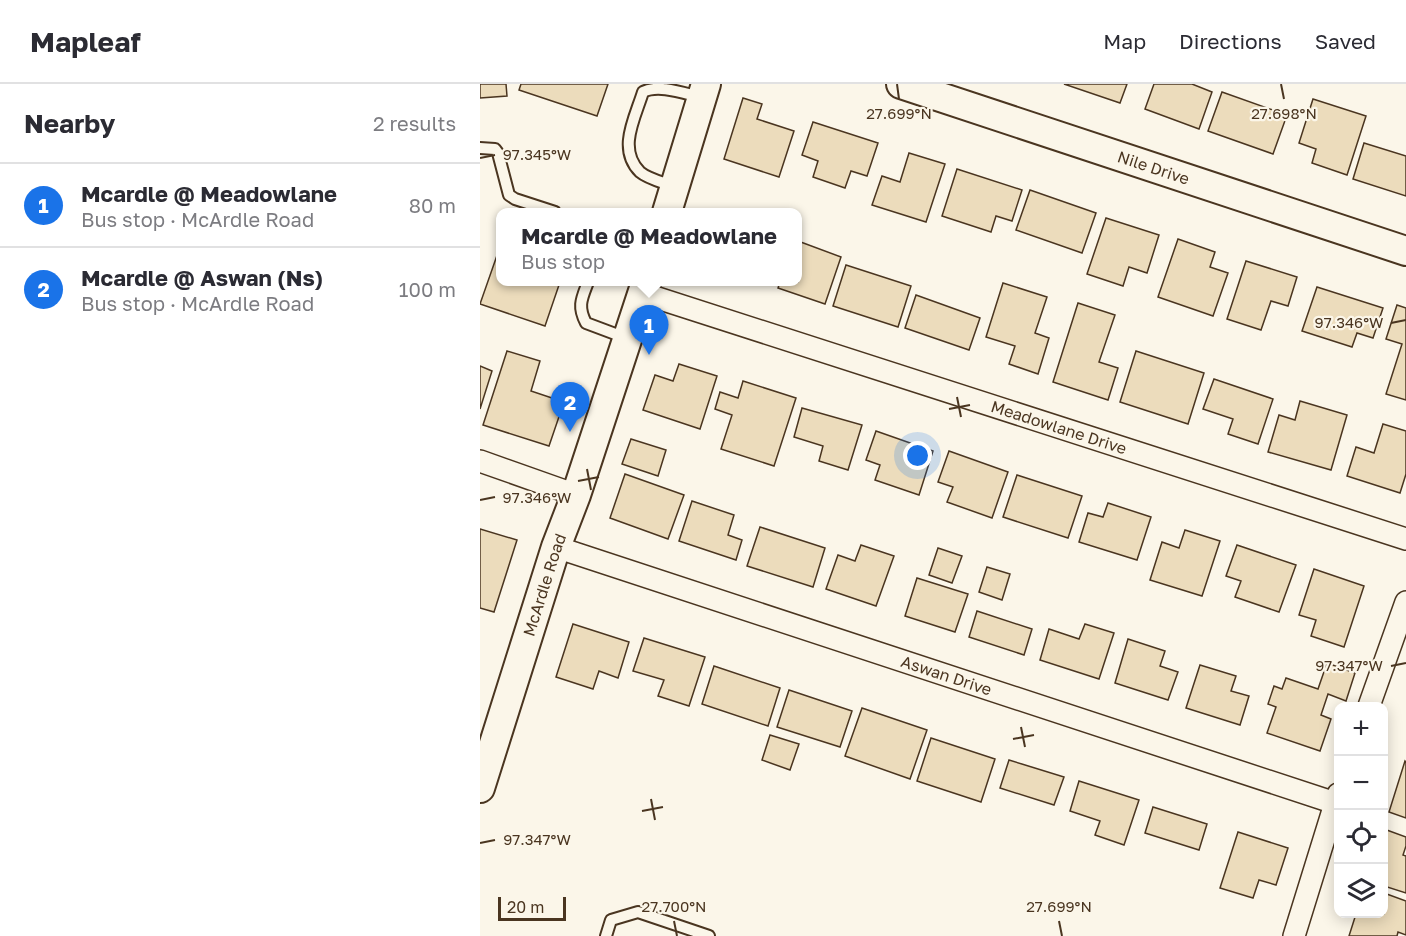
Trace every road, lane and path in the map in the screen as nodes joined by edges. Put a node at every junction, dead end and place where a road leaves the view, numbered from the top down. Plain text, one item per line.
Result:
1 (901, 84) edge
2 (656, 85) edge
3 (704, 91) edge
4 (480, 148) edge
5 (671, 200) edge
6 (540, 208) edge
7 (1406, 251) edge
8 (587, 286) edge
9 (644, 287) edge
10 (627, 339) junction
11 (480, 461) edge
12 (576, 495) junction
13 (1406, 539) edge
14 (556, 547) junction
15 (1406, 602) edge
16 (1370, 702) edge
17 (480, 788) edge
18 (1334, 798) edge
19 (1334, 809) edge
20 (680, 931) edge
21 (606, 936) edge
22 (709, 936) edge
23 (1294, 936) edge

1 - 7 main road, Nile Drive
2 - 3 lane
2 - 5 lane
3 - 5 main road
4 - 6 lane
8 - 10 lane
9 - 10 main road, McArdle Road
9 - 13 street, Meadowlane Drive
10 - 12 main road, McArdle Road
11 - 12 street
12 - 14 main road, McArdle Road
14 - 17 main road, McArdle Road
14 - 18 street, Aswan Drive
15 - 16 street
19 - 23 street
20 - 21 lane
20 - 22 lane

